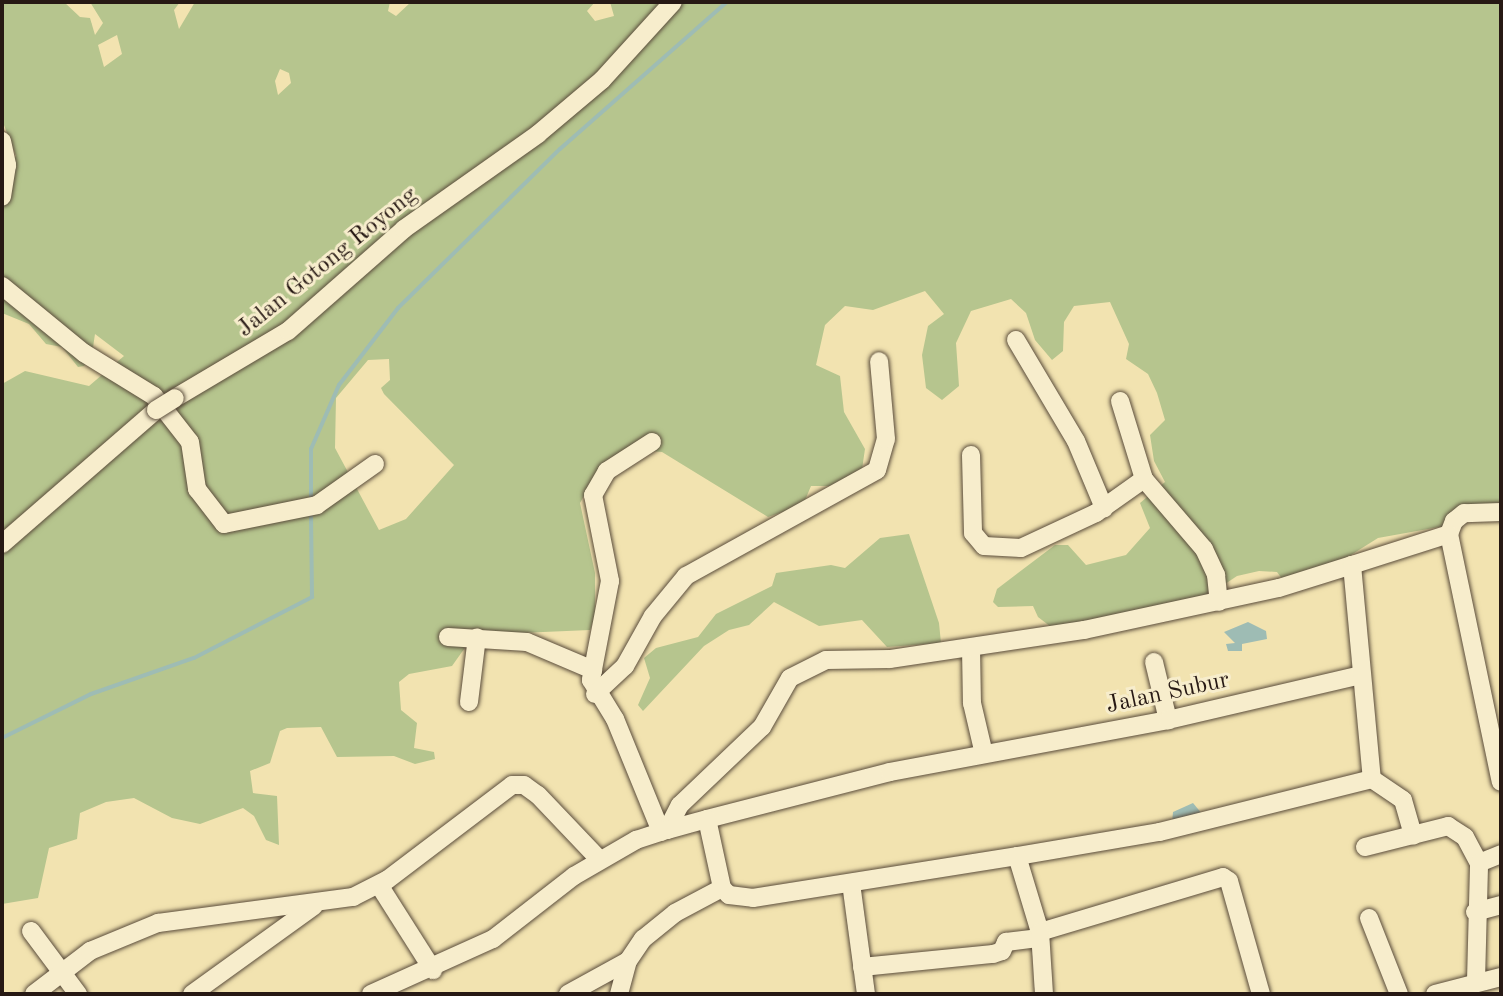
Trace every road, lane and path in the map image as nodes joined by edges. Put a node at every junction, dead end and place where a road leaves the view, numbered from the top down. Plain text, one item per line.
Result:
1 (673, 2) edge
2 (2, 141) edge
3 (2, 197) edge
4 (2, 286) edge
5 (1016, 340) dead end
6 (879, 361) dead end
7 (1120, 401) dead end
8 (652, 442) dead end
9 (971, 455) dead end
10 (375, 464) dead end
11 (1144, 479) junction
12 (1104, 508) junction
13 (1501, 512) edge
14 (1449, 534) junction
15 (2, 544) edge
16 (1352, 565) junction
17 (1219, 602) junction
18 (448, 637) dead end
19 (477, 637) junction
20 (971, 648) junction
21 (1154, 662) dead end
22 (593, 670) junction
23 (1361, 675) junction
24 (595, 694) junction
25 (469, 702) dead end
26 (1168, 720) junction
27 (984, 754) junction
28 (1372, 779) junction
29 (1501, 782) edge
30 (707, 819) junction
31 (664, 831) junction
32 (1413, 836) junction
33 (1365, 847) dead end
34 (1501, 854) edge
35 (1017, 856) junction
36 (600, 860) junction
37 (1479, 863) junction
38 (851, 883) junction
39 (379, 885) junction
40 (722, 888) junction
41 (1501, 905) edge
42 (314, 906) junction
43 (1475, 912) junction
44 (1369, 918) dead end
45 (31, 931) dead end
46 (1040, 935) junction
47 (628, 961) junction
48 (862, 967) junction
49 (62, 968) junction
50 (433, 970) junction
51 (1501, 977) edge
52 (1476, 981) junction
53 (34, 994) edge
54 (78, 994) edge
55 (192, 994) edge
56 (371, 994) edge
57 (568, 994) edge
58 (619, 994) edge
59 (866, 994) edge
60 (1044, 994) edge
61 (1261, 994) edge
62 (1399, 994) edge
63 (1435, 994) edge

1 - 15 street, Jalan Gotong Royong, bridge
2 - 3 street
4 - 10 street
5 - 12 street
6 - 24 street
7 - 11 street
8 - 22 street
9 - 12 street
11 - 12 street
11 - 17 street
13 - 14 street
14 - 16 street
14 - 29 street
16 - 17 street
16 - 23 street
17 - 20 street
18 - 19 street
19 - 22 street
19 - 25 street
20 - 27 street
20 - 31 street
21 - 26 street
22 - 24 street
23 - 26 street, Jalan Subur
23 - 28 street
24 - 31 street
26 - 27 street, Jalan Subur
27 - 30 street, Jalan Subur
28 - 32 street
28 - 35 street
30 - 31 street, Jalan Subur
30 - 40 street
31 - 36 street, Jalan Subur
32 - 33 street
32 - 37 street
34 - 37 street
35 - 38 street
35 - 46 street
36 - 39 street
36 - 50 street, Jalan Subur
37 - 43 street
38 - 40 street
38 - 48 street
39 - 42 street
39 - 50 street
40 - 47 street
41 - 43 street
42 - 49 street
42 - 55 street
43 - 52 street
44 - 62 street
45 - 49 street
46 - 48 street
46 - 60 street
46 - 61 street
47 - 57 street
47 - 58 street
48 - 59 street
49 - 53 street
49 - 54 street
50 - 56 street, Jalan Subur
51 - 52 street
52 - 63 street

